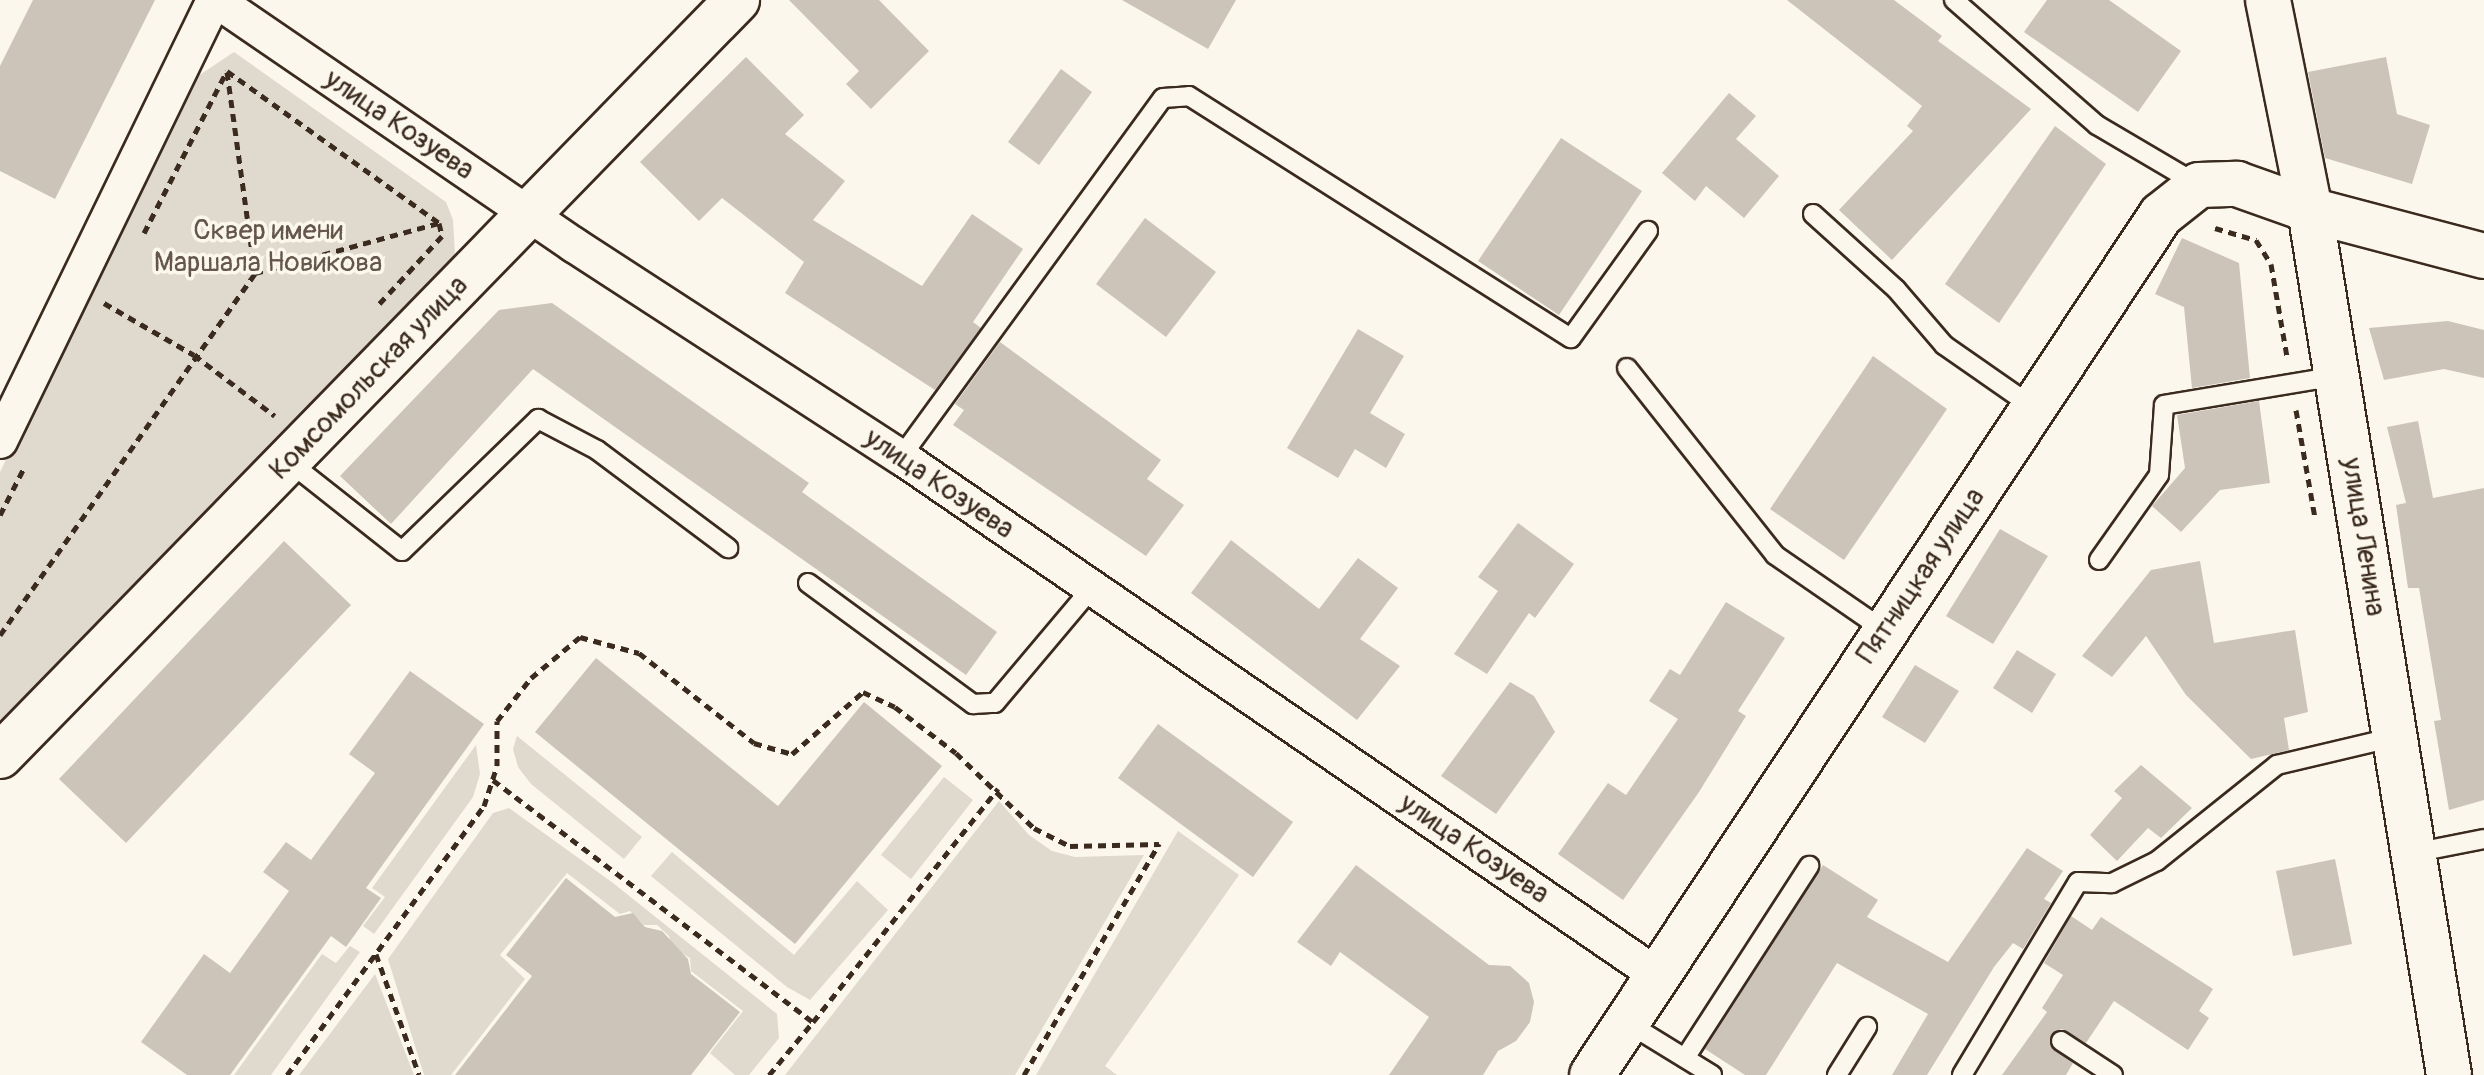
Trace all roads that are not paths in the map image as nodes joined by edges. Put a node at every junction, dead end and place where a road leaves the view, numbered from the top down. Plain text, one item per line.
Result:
1 (215, 0) edge
2 (737, 0) edge
3 (1954, 0) edge
4 (2268, 0) edge
5 (2199, 206) junction
6 (2310, 210) junction
7 (528, 214) junction
8 (1813, 214) dead end
9 (1648, 231) dead end
10 (2484, 256) edge
11 (1627, 368) dead end
12 (2337, 376) junction
13 (2033, 407) junction
14 (283, 438) junction
15 (0, 441) edge
16 (901, 457) junction
17 (728, 548) dead end
18 (2099, 560) dead end
19 (808, 583) dead end
20 (1092, 588) junction
21 (1885, 631) junction
22 (2395, 737) junction
23 (0, 756) edge
24 (2484, 839) edge
25 (2413, 853) junction
26 (1809, 866) dead end
27 (1657, 975) junction
28 (1626, 1022) junction
29 (1867, 1027) dead end
30 (2061, 1041) dead end
31 (1685, 1058) junction
32 (1592, 1075) edge
33 (1712, 1075) edge
34 (1837, 1075) edge
35 (1962, 1075) edge
36 (2113, 1075) edge
37 (2449, 1075) edge

1 - 7 street, улица Козуева
1 - 15 street
2 - 7 street, Комсомольская улица
3 - 5 lane
4 - 6 street, улица Ленина
5 - 6 street
5 - 13 street, Пятницкая улица
6 - 10 street
6 - 12 street, улица Ленина
7 - 14 street, Комсомольская улица
7 - 16 street, улица Козуева
8 - 13 lane
9 - 16 lane
11 - 21 lane
12 - 18 lane
12 - 22 street, улица Ленина
13 - 21 street, Пятницкая улица
14 - 17 lane
14 - 23 street, Комсомольская улица
16 - 20 street, улица Козуева
19 - 20 lane
20 - 27 street, улица Козуева
21 - 27 street, Пятницкая улица
22 - 25 street, улица Ленина
22 - 35 lane
24 - 25 lane
25 - 37 street, улица Ленина
26 - 31 lane
27 - 28 street, Пятницкая улица
28 - 31 lane
28 - 32 street, Пятницкая улица
29 - 34 lane
30 - 36 lane
31 - 33 lane

